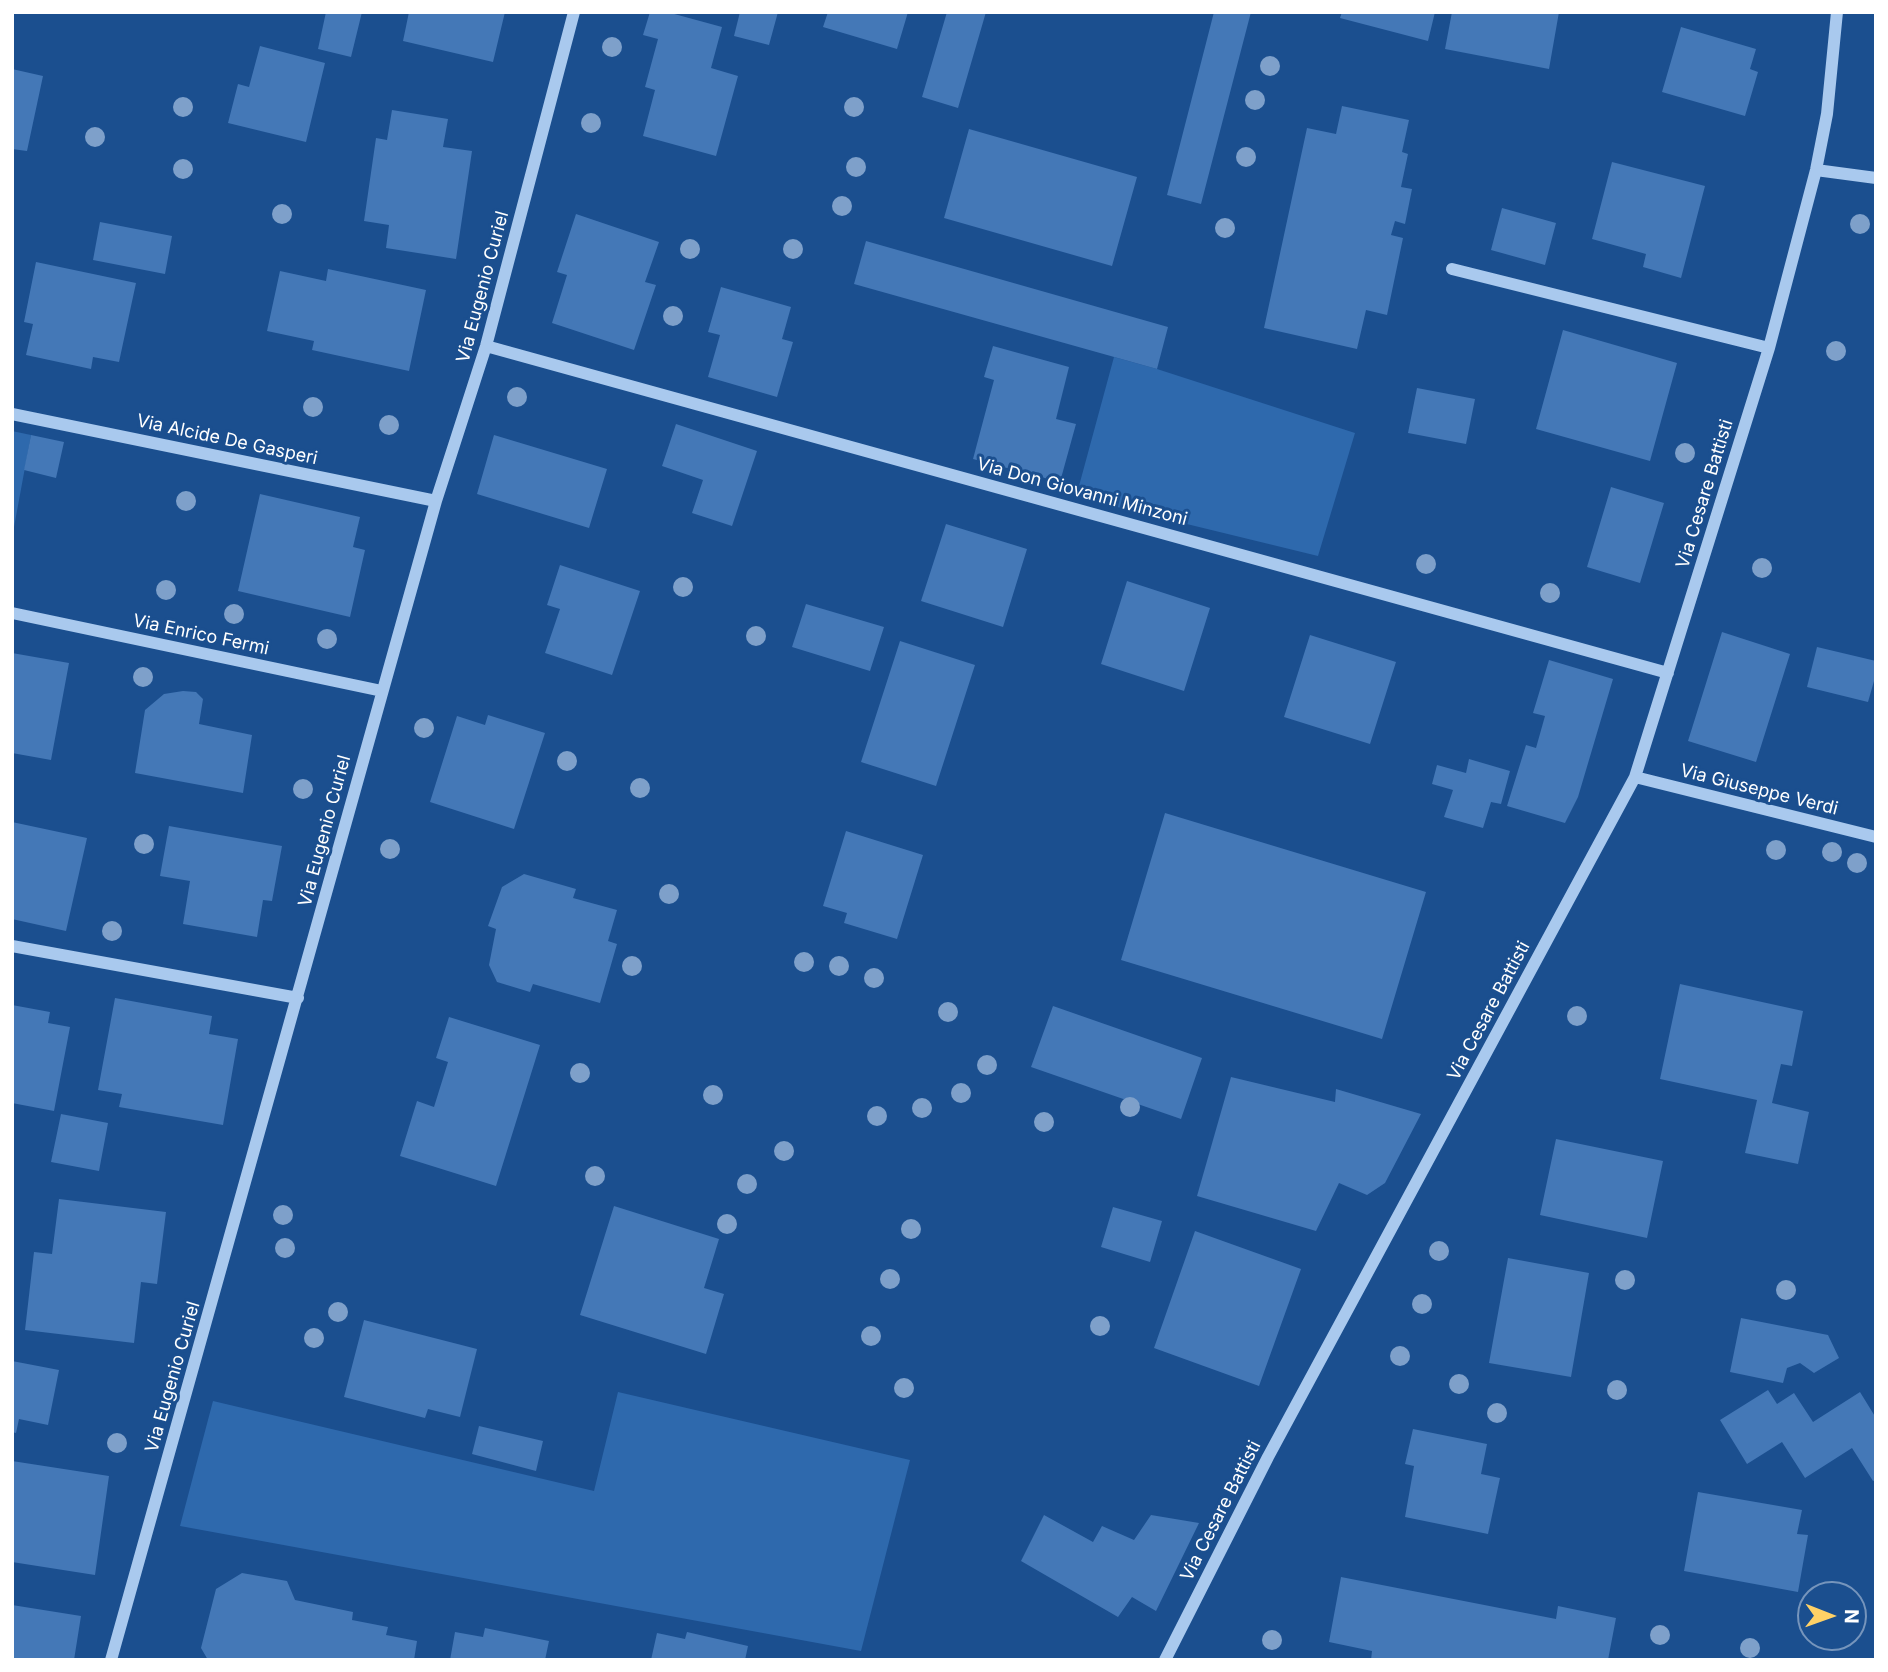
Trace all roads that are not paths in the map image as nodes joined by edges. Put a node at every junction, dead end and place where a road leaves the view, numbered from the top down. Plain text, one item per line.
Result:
1 (574, 12) edge
2 (1837, 12) edge
3 (1816, 170) junction
4 (1876, 178) edge
5 (1452, 269) dead end
6 (486, 346) junction
7 (1769, 348) junction
8 (12, 414) edge
9 (436, 501) junction
10 (12, 613) edge
11 (1668, 673) junction
12 (382, 691) junction
13 (1635, 777) junction
14 (1876, 837) edge
15 (12, 946) edge
16 (298, 998) junction
17 (111, 1660) edge
18 (1165, 1660) edge

1 - 6 street, Via Eugenio Curiel
2 - 3 street, Via Cesare Battisti
3 - 4 street
3 - 7 street, Via Cesare Battisti
5 - 7 street
6 - 9 street, Via Eugenio Curiel
6 - 11 street, Via Don Giovanni Minzoni
7 - 11 street, Via Cesare Battisti
8 - 9 street, Via Alcide De Gasperi
9 - 12 street, Via Eugenio Curiel
10 - 12 street, Via Enrico Fermi
11 - 13 street, Via Cesare Battisti
12 - 16 street, Via Eugenio Curiel
13 - 14 street, Via Giuseppe Verdi
13 - 18 street, Via Cesare Battisti
15 - 16 street
16 - 17 street, Via Eugenio Curiel

